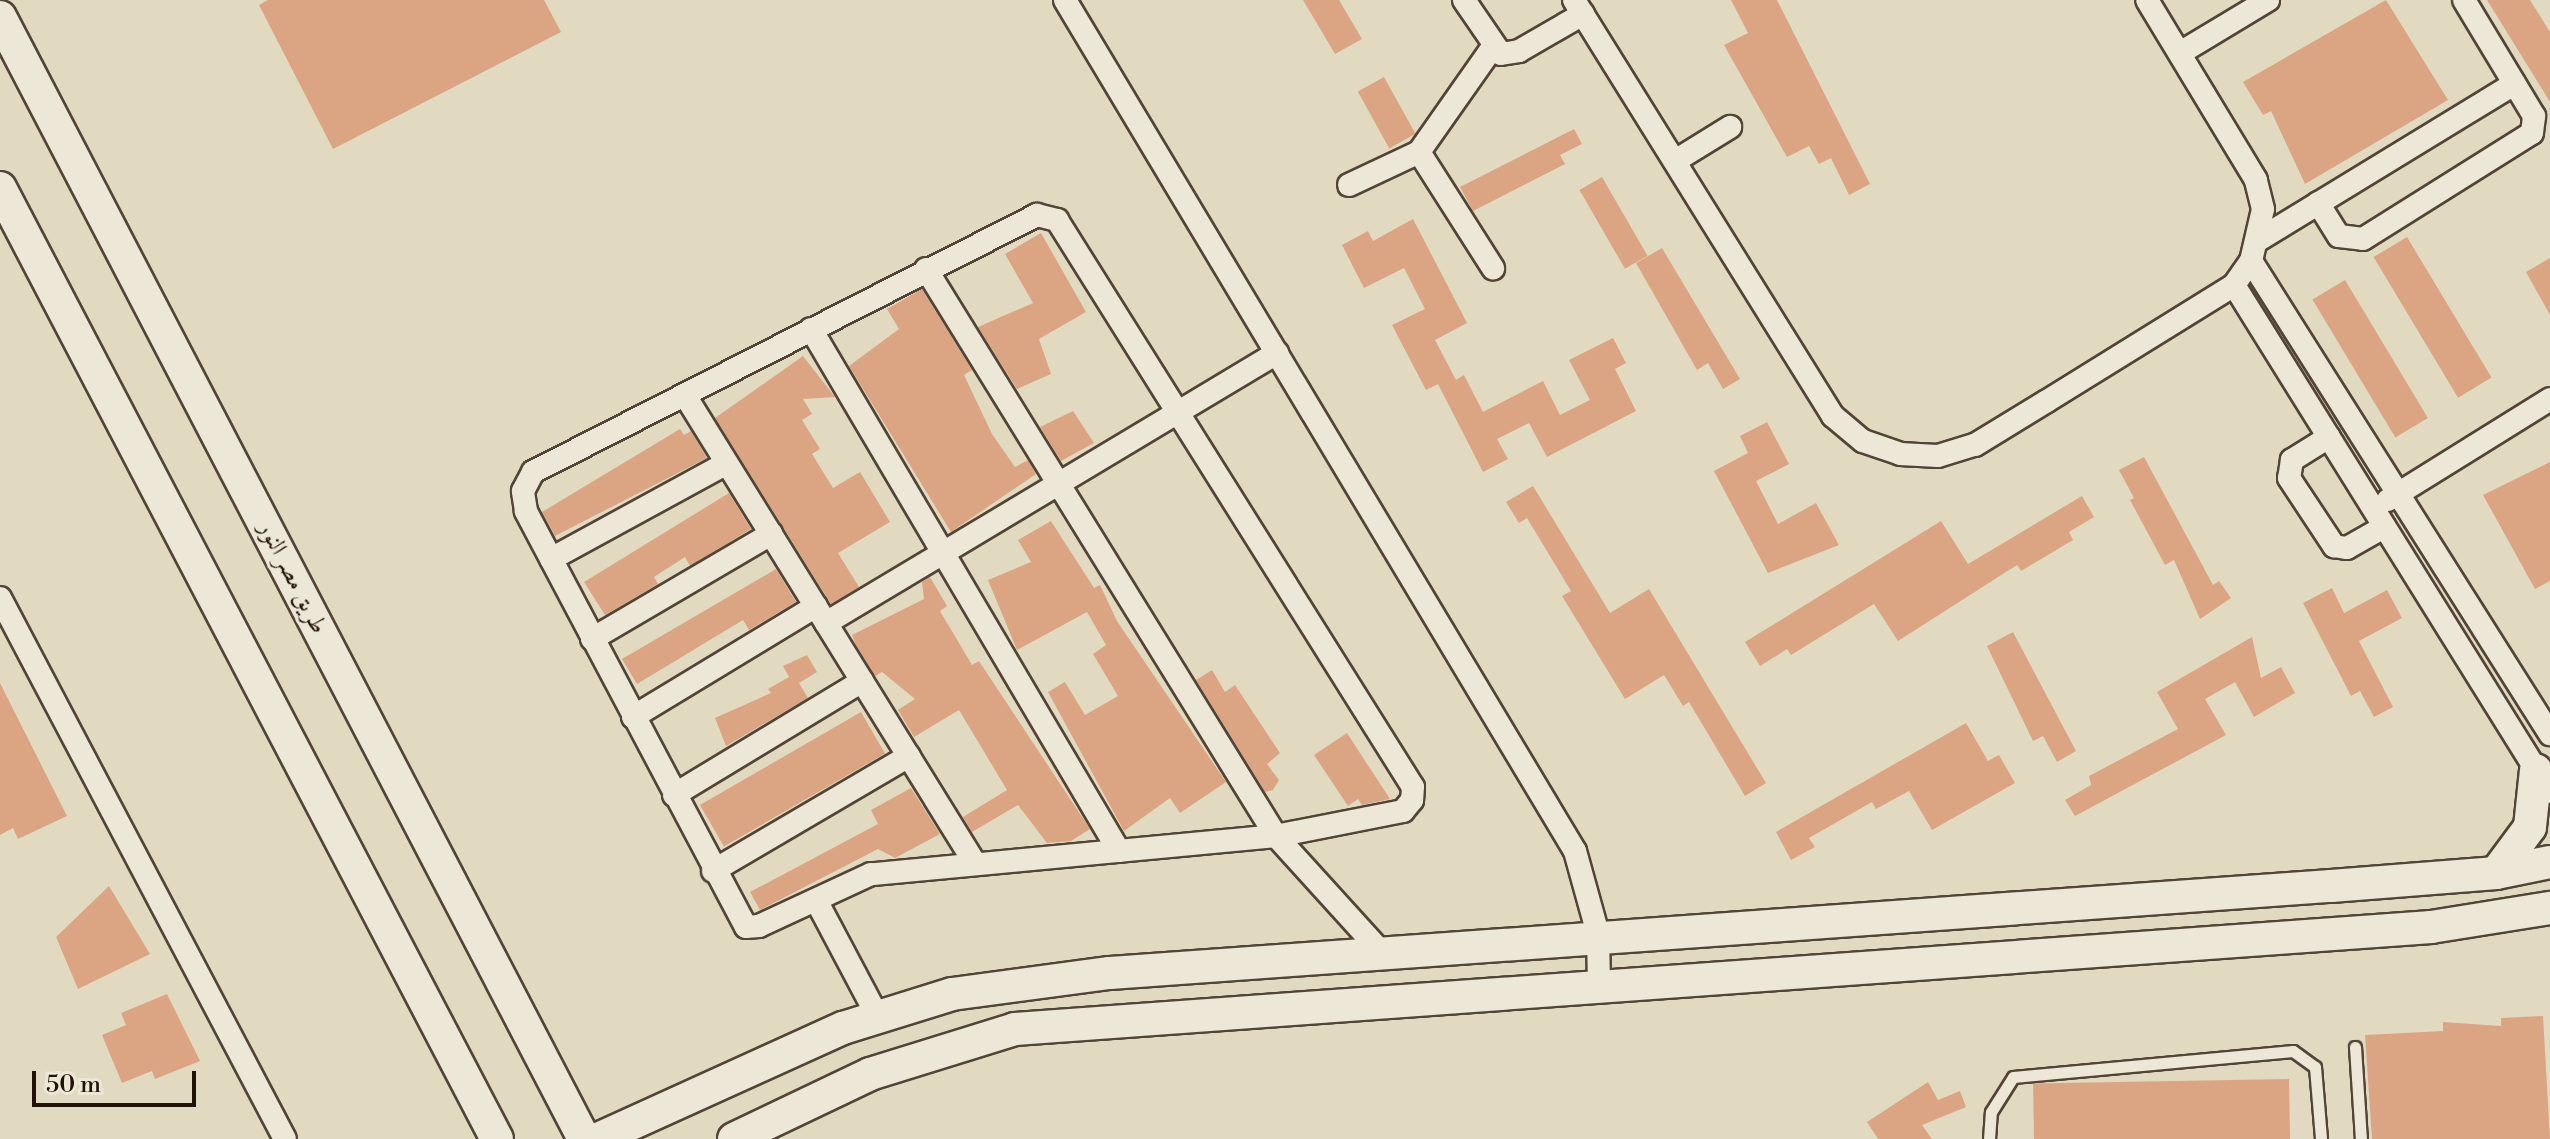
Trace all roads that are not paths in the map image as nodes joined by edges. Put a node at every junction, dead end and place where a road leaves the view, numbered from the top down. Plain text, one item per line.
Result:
1 (1065, 0) edge
2 (1464, 0) edge
3 (2147, 0) edge
4 (2268, 0) edge
5 (2464, 0) edge
6 (1579, 7) edge
7 (0, 17) edge
8 (1492, 48) junction
9 (2180, 53) junction
10 (2514, 84) junction
11 (1730, 127) dead end
12 (1419, 152) junction
13 (1675, 161) junction
14 (1349, 185) dead end
15 (0, 188) edge
16 (2318, 203) junction
17 (2260, 239) junction
18 (2251, 261) junction
19 (1493, 268) dead end
20 (926, 269) junction
21 (2234, 285) junction
22 (811, 329) junction
23 (1277, 353) junction
24 (686, 397) junction
25 (2550, 399) edge
26 (1176, 413) junction
27 (2329, 437) junction
28 (727, 463) junction
29 (1057, 485) junction
30 (2398, 493) junction
31 (2379, 518) junction
32 (771, 534) junction
33 (944, 553) junction
34 (551, 559) junction
35 (0, 598) edge
36 (821, 615) junction
37 (592, 639) junction
38 (862, 681) junction
39 (633, 717) junction
40 (2550, 734) edge
41 (909, 756) junction
42 (2543, 781) edge
43 (674, 795) junction
44 (1276, 836) junction
45 (1119, 851) junction
46 (973, 860) junction
47 (2550, 862) edge
48 (713, 871) junction
49 (2496, 873) junction
50 (816, 900) junction
51 (2550, 908) edge
52 (1598, 934) junction
53 (1381, 952) junction
54 (1599, 985) junction
55 (878, 1017) junction
56 (2355, 1047) dead end
57 (285, 1139) edge
58 (497, 1139) edge
59 (584, 1139) edge
60 (598, 1139) edge
61 (734, 1139) edge
62 (1989, 1139) edge
63 (2321, 1139) edge
64 (2361, 1139) edge

1 - 23 street
2 - 8 street
3 - 9 street
4 - 9 street
5 - 10 street
6 - 8 street
6 - 13 street
7 - 59 street, طريق مصر النور
8 - 12 street
9 - 17 street
10 - 16 street
10 - 16 street
11 - 13 street
12 - 14 street
12 - 19 street
13 - 21 street
15 - 58 street
16 - 17 street
17 - 18 street
18 - 21 street
18 - 30 street
20 - 22 street
20 - 26 street
20 - 29 street
21 - 27 street
22 - 24 street
22 - 33 street
23 - 26 street
23 - 52 street
24 - 28 street
24 - 34 street
25 - 30 street
26 - 29 street
26 - 44 street
27 - 31 street
27 - 31 street
28 - 32 street
28 - 34 street
29 - 33 street
29 - 44 street
30 - 31 street
30 - 40 street
31 - 42 street
32 - 36 street
32 - 37 street
33 - 36 street
33 - 45 street
34 - 37 street
35 - 57 street
36 - 38 street
36 - 39 street
37 - 39 street
38 - 41 street
38 - 43 street
39 - 43 street
41 - 46 street
41 - 48 street
42 - 49 street
43 - 48 street
44 - 45 street
44 - 53 street
45 - 46 street
46 - 50 street
47 - 49 street
48 - 50 street
49 - 52 street
50 - 55 street
51 - 54 street
52 - 53 street
52 - 54 street
53 - 55 street
54 - 61 street
55 - 60 street
56 - 64 lane
62 - 63 lane

